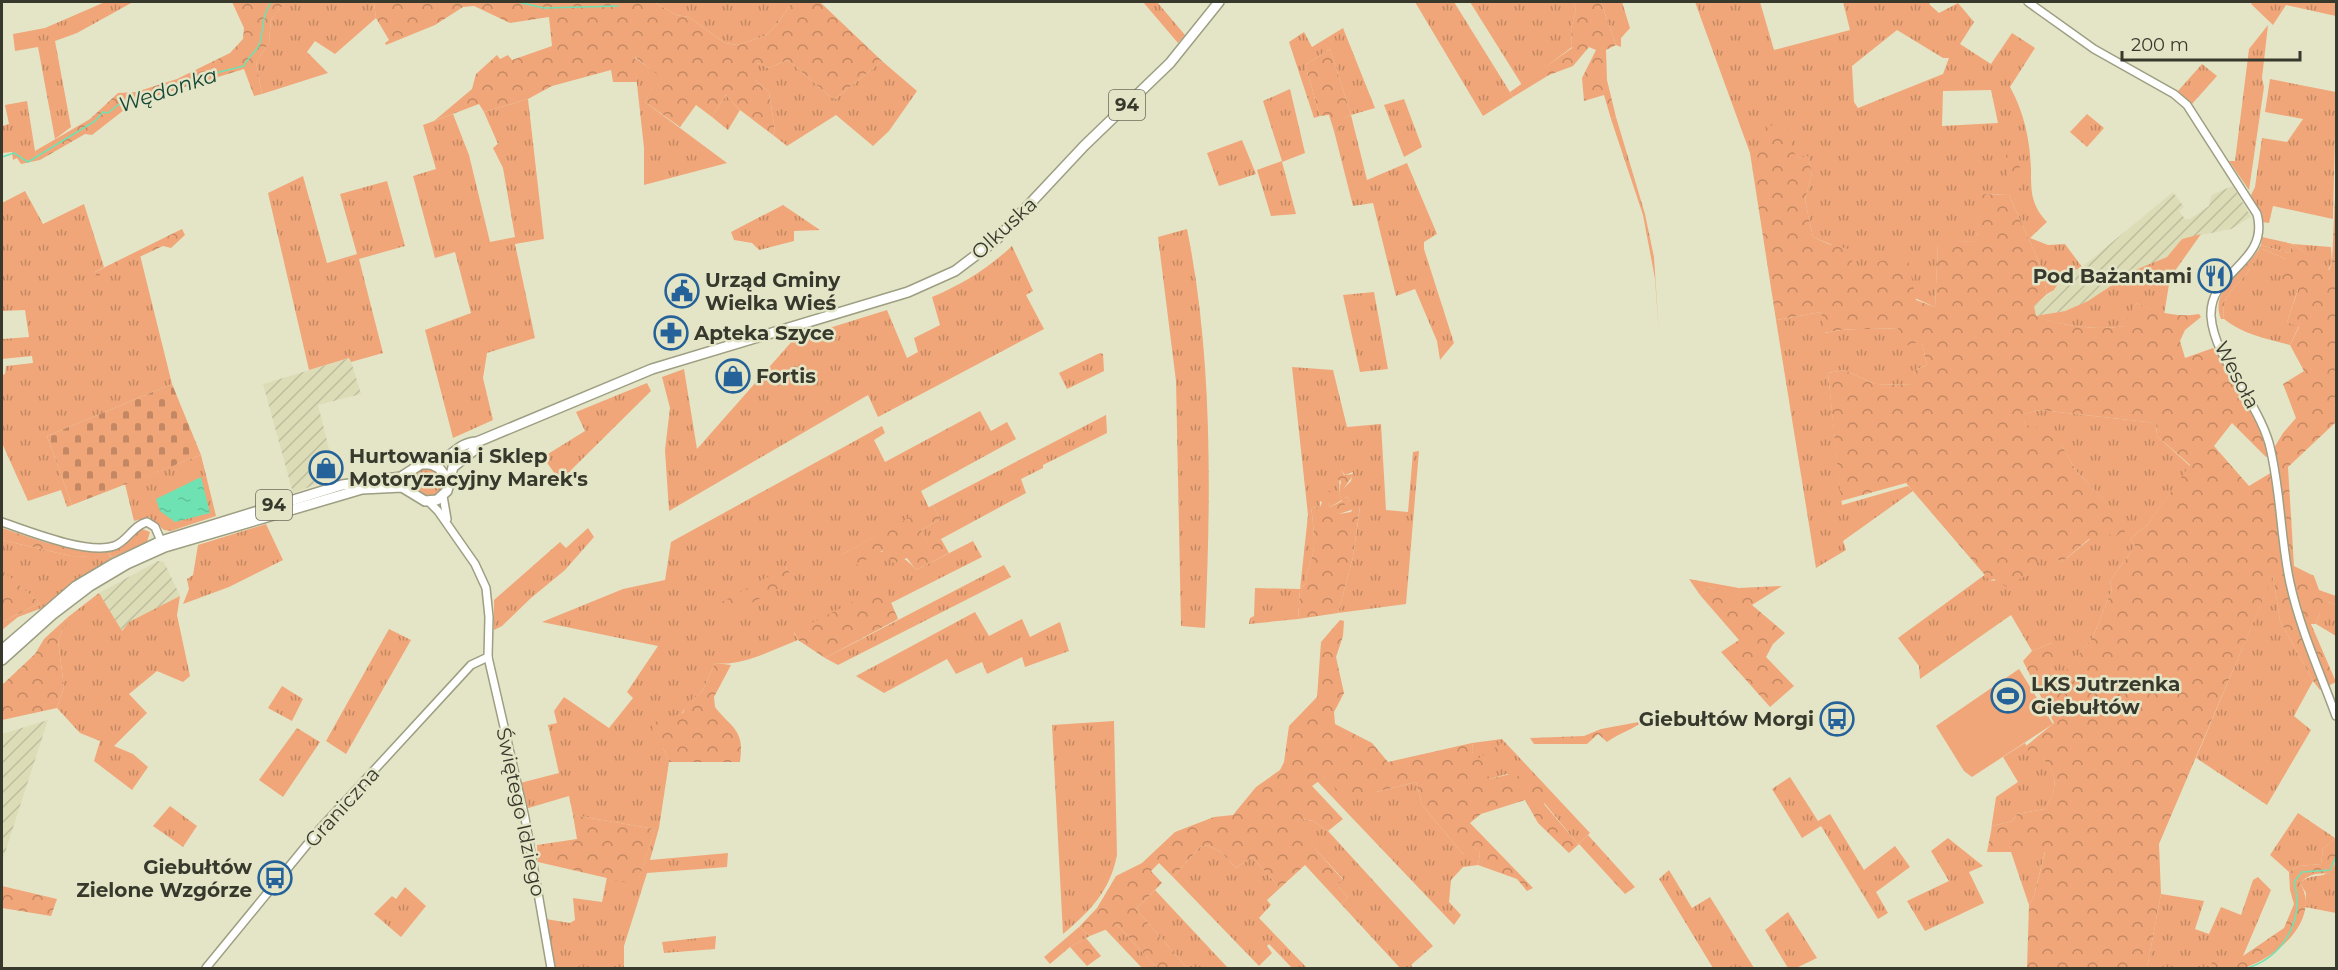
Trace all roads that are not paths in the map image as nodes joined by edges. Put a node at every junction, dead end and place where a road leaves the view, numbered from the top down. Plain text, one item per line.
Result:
1 (1219, 2) edge
2 (2028, 2) edge
3 (477, 442) junction
4 (431, 464) junction
5 (412, 470) junction
6 (449, 483) junction
7 (413, 492) junction
8 (443, 496) junction
9 (428, 501) junction
10 (2, 522) edge
11 (448, 524) junction
12 (161, 541) junction
13 (2, 650) edge
14 (488, 657) junction
15 (2, 660) edge
16 (2337, 716) edge
17 (206, 969) edge
18 (551, 969) edge

1 - 3 main road, Olkuska / 94
2 - 16 street, Wesoła
3 - 4 main road, 94
3 - 6 main road, 94
4 - 5 main road, 94
4 - 6 main road
5 - 7 main road
5 - 12 main road, 94
6 - 8 main road, 94
7 - 9 main road, 94
7 - 15 main road, 94
8 - 9 main road
8 - 11 street
9 - 11 street, Świętego Idziego
10 - 12 street
11 - 14 street, Świętego Idziego
12 - 13 main road, 94
14 - 17 street, Graniczna
14 - 18 street, Świętego Idziego

